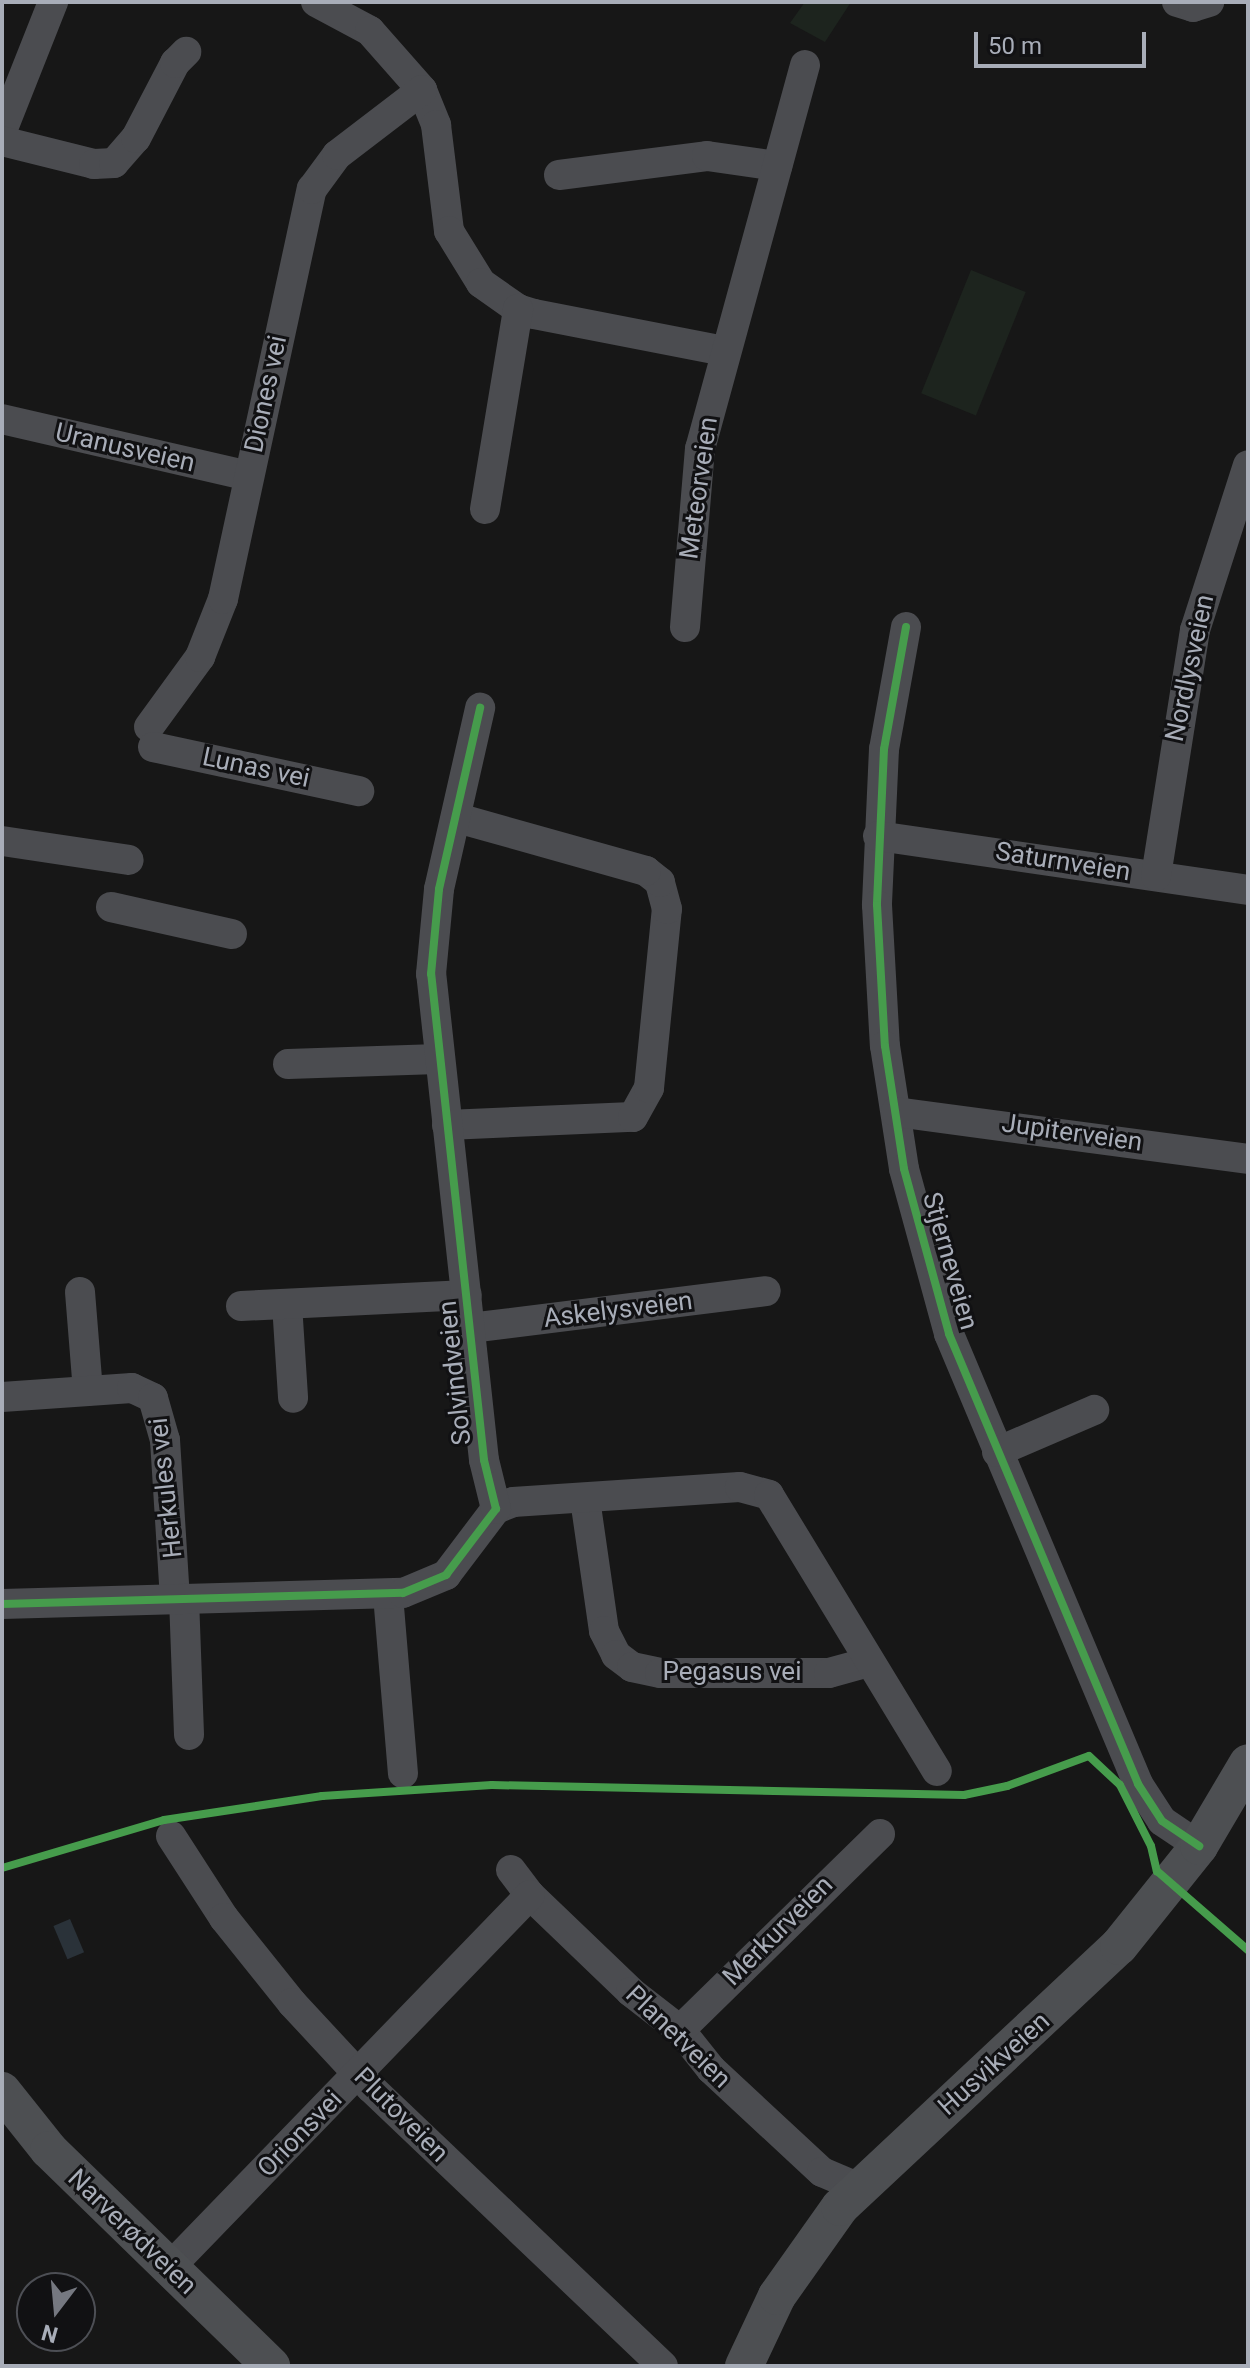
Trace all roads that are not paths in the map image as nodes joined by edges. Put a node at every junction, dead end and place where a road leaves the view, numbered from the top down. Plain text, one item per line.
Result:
1 (53, 2) edge
2 (316, 2) edge
3 (1177, 2) edge
4 (1209, 2) edge
5 (186, 52) dead end
6 (805, 65) dead end
7 (422, 90) junction
8 (2, 131) edge
9 (2, 141) edge
10 (777, 166) junction
11 (559, 175) dead end
12 (518, 309) junction
13 (725, 351) junction
14 (2, 419) edge
15 (1248, 465) edge
16 (249, 476) junction
17 (485, 509) dead end
18 (685, 627) dead end
19 (906, 627) dead end
20 (480, 708) dead end
21 (151, 737) joint
22 (359, 791) dead end
23 (457, 818) junction
24 (878, 836) junction
25 (2, 841) edge
26 (129, 860) dead end
27 (1156, 876) junction
28 (1248, 890) edge
29 (111, 907) dead end
30 (232, 934) dead end
31 (438, 1059) junction
32 (288, 1064) dead end
33 (896, 1112) junction
34 (447, 1125) junction
35 (1248, 1159) edge
36 (766, 1291) dead end
37 (80, 1292) dead end
38 (467, 1295) junction
39 (287, 1304) junction
40 (241, 1306) dead end
41 (470, 1328) junction
42 (88, 1391) junction
43 (2, 1397) edge
44 (293, 1398) dead end
45 (1094, 1410) dead end
46 (997, 1452) junction
47 (585, 1499) junction
48 (496, 1509) junction
49 (388, 1595) junction
50 (180, 1598) junction
51 (2, 1604) edge
52 (869, 1662) junction
53 (189, 1735) dead end
54 (1248, 1763) edge
55 (937, 1771) dead end
56 (403, 1773) dead end
57 (880, 1834) dead end
58 (171, 1836) dead end
59 (1199, 1846) junction
60 (511, 1870) dead end
61 (530, 1895) junction
62 (680, 2030) junction
63 (358, 2073) junction
64 (2, 2091) edge
65 (858, 2187) junction
66 (169, 2268) junction
67 (271, 2366) edge
68 (663, 2366) edge
69 (744, 2366) edge

1 - 8 street
2 - 7 street
3 - 4 street
5 - 9 street
6 - 10 street, Meteorveien
7 - 12 street
7 - 16 street, Diones vei
10 - 11 street
10 - 13 street, Meteorveien
12 - 13 street
12 - 17 street
13 - 18 street, Meteorveien
14 - 16 street, Uranusveien
15 - 27 street, Nordlysveien
16 - 21 street, Diones vei
19 - 24 street, Stjerneveien
20 - 23 street, Solvindveien
21 - 22 street, Lunas vei
23 - 31 street, Solvindveien
23 - 34 street
24 - 27 street, Saturnveien
24 - 33 street, Stjerneveien
25 - 26 street
27 - 28 street, Saturnveien
29 - 30 street
31 - 32 street
31 - 34 street, Solvindveien
33 - 35 street, Jupiterveien
33 - 46 street, Stjerneveien
34 - 38 street, Solvindveien
36 - 41 street, Askelysveien
37 - 42 street
38 - 39 street
38 - 41 street, Solvindveien
39 - 40 street
39 - 44 street
41 - 48 street, Solvindveien
42 - 43 street, Herkules vei
42 - 50 street, Herkules vei
45 - 46 street
46 - 59 street, Stjerneveien
47 - 48 street
47 - 52 street
47 - 52 street, Pegasus vei
48 - 49 street
49 - 50 street
49 - 56 street
50 - 51 street
50 - 53 street
52 - 55 street
54 - 59 main road, Husvikveien
57 - 62 street, Merkurveien
58 - 63 street, Plutoveien
59 - 65 main road, Husvikveien
60 - 61 street, Planetveien
61 - 62 street, Planetveien
61 - 63 street, Orionsvei
62 - 65 street, Planetveien
63 - 66 street, Orionsvei
63 - 68 street, Plutoveien
64 - 66 main road, Narverødveien
65 - 69 main road, Husvikveien
66 - 67 main road, Narverødveien

